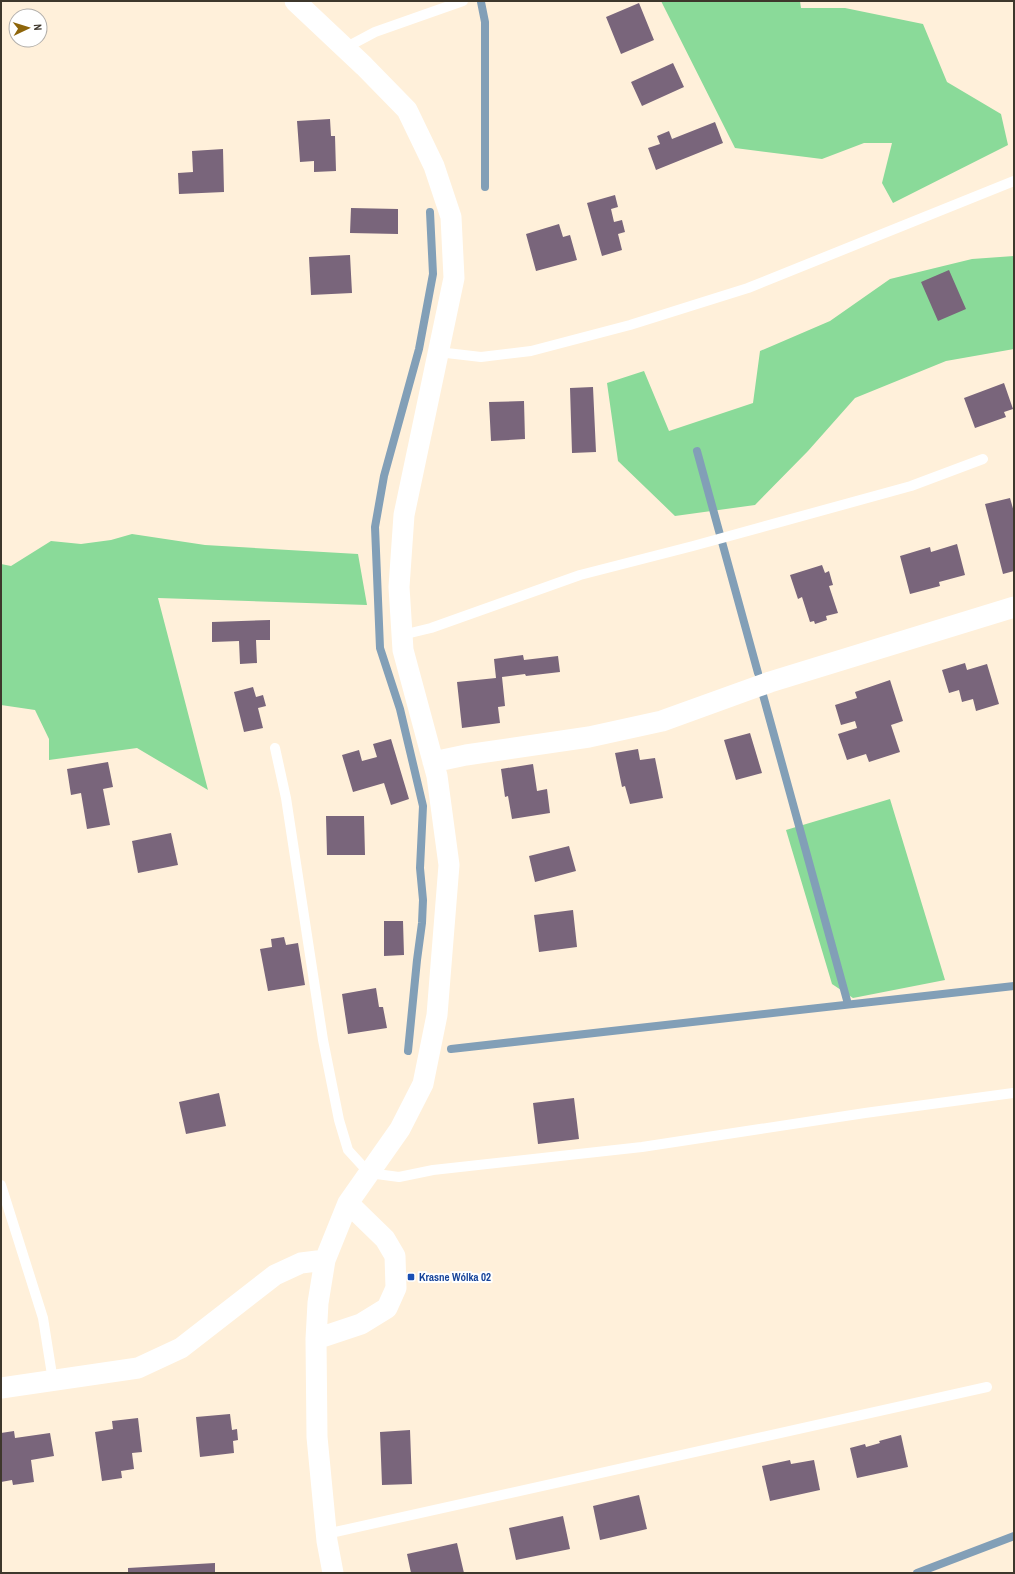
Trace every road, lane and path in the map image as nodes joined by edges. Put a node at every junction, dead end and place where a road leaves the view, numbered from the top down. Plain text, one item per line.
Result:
1 (295, 1) edge
2 (464, 1) edge
3 (345, 48) junction
4 (1014, 182) edge
5 (438, 352) junction
6 (984, 459) dead end
7 (1014, 607) edge
8 (402, 635) junction
9 (275, 748) dead end
10 (433, 762) junction
11 (1013, 1093) edge
12 (369, 1173) junction
13 (1, 1185) edge
14 (348, 1203) junction
15 (325, 1260) junction
16 (316, 1339) junction
17 (53, 1381) junction
18 (987, 1387) dead end
19 (1, 1388) edge
20 (326, 1534) junction
21 (333, 1573) edge

1 - 3 street
2 - 3 lane
3 - 5 street
4 - 5 lane
5 - 8 street
6 - 8 lane
7 - 10 street
8 - 10 street
9 - 12 lane
10 - 12 street
11 - 12 lane
12 - 14 street
13 - 17 lane
14 - 15 street
14 - 16 street
15 - 16 street
15 - 17 street
16 - 20 street
17 - 19 street
18 - 20 lane
20 - 21 street

